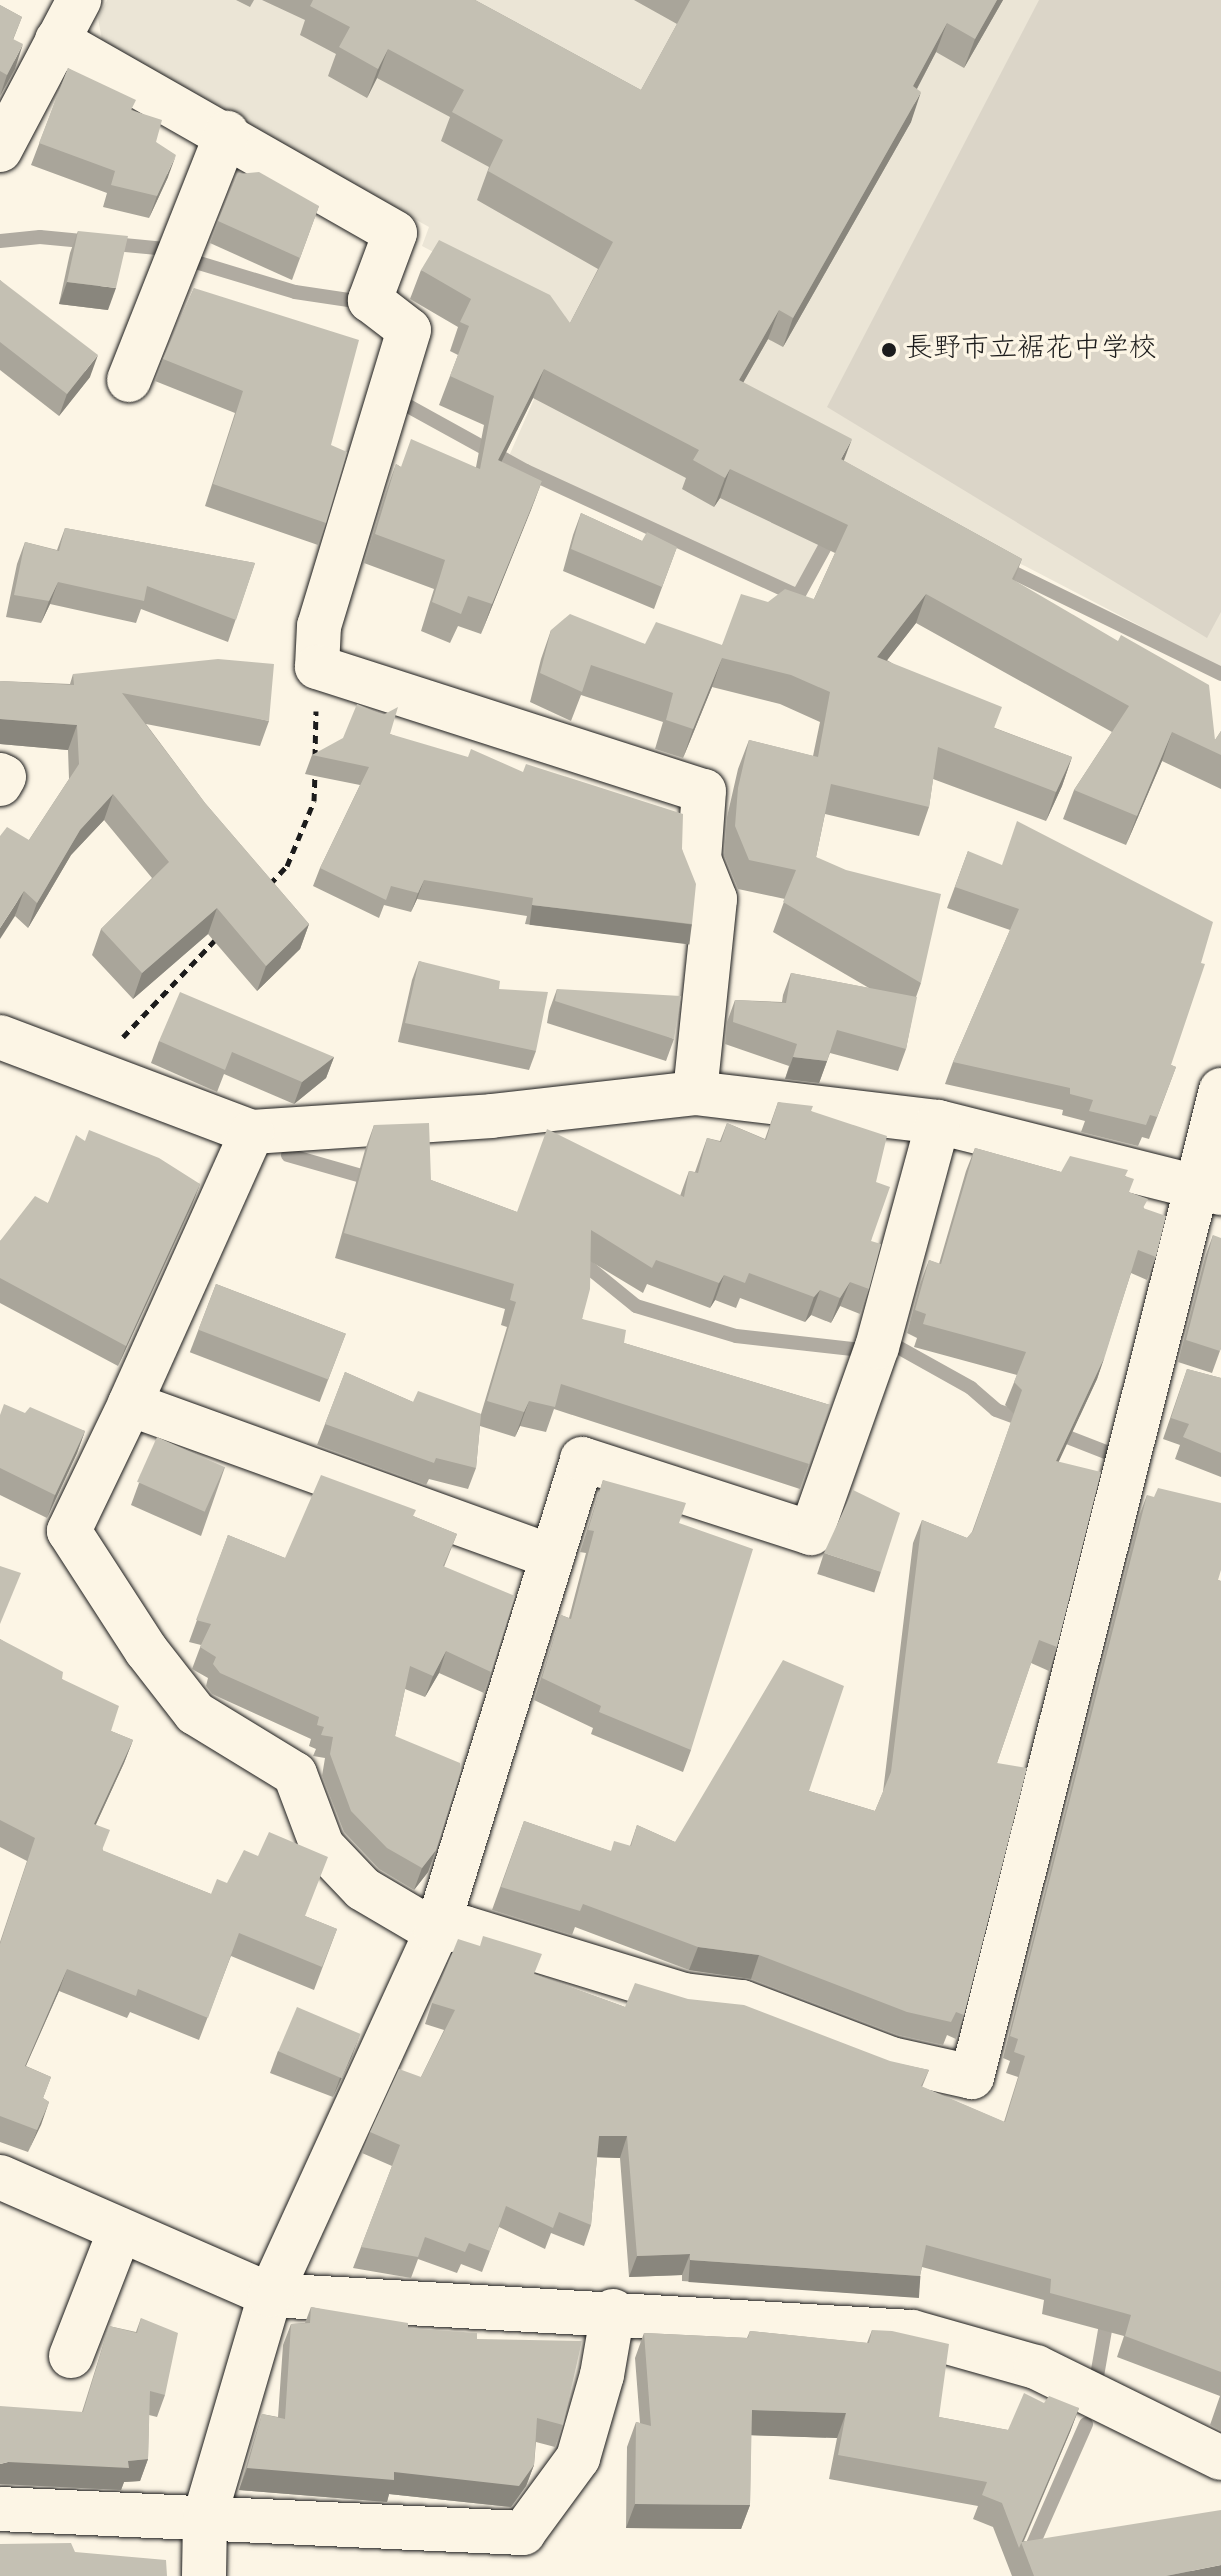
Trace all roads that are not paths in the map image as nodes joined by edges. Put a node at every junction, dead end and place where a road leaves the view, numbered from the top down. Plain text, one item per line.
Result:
1 (79, 0) edge
2 (57, 40) junction
3 (227, 133) junction
4 (0, 150) edge
5 (129, 380) dead end
6 (0, 775) edge
7 (0, 784) edge
8 (0, 1037) edge
9 (1221, 1090) edge
10 (695, 1093) junction
11 (938, 1122) junction
12 (252, 1132) junction
13 (1211, 1189) edge
14 (130, 1404) junction
15 (552, 1557) junction
16 (436, 1932) junction
17 (0, 2177) edge
18 (120, 2230) junction
19 (270, 2295) junction
20 (613, 2311) junction
21 (71, 2356) dead end
22 (1221, 2458) edge
23 (0, 2509) edge
24 (205, 2516) junction
25 (204, 2576) edge

1 - 2 street
2 - 3 street
2 - 4 street
3 - 5 street
3 - 10 street
6 - 7 street
8 - 12 street
9 - 13 street
10 - 11 street
10 - 12 street
11 - 13 street
11 - 15 street
12 - 14 street
13 - 16 street
14 - 15 street
14 - 16 street
15 - 16 street
16 - 19 street
17 - 18 street
18 - 19 street
18 - 21 street
19 - 20 street
19 - 24 street
20 - 22 street
20 - 24 street
23 - 24 street
24 - 25 street

